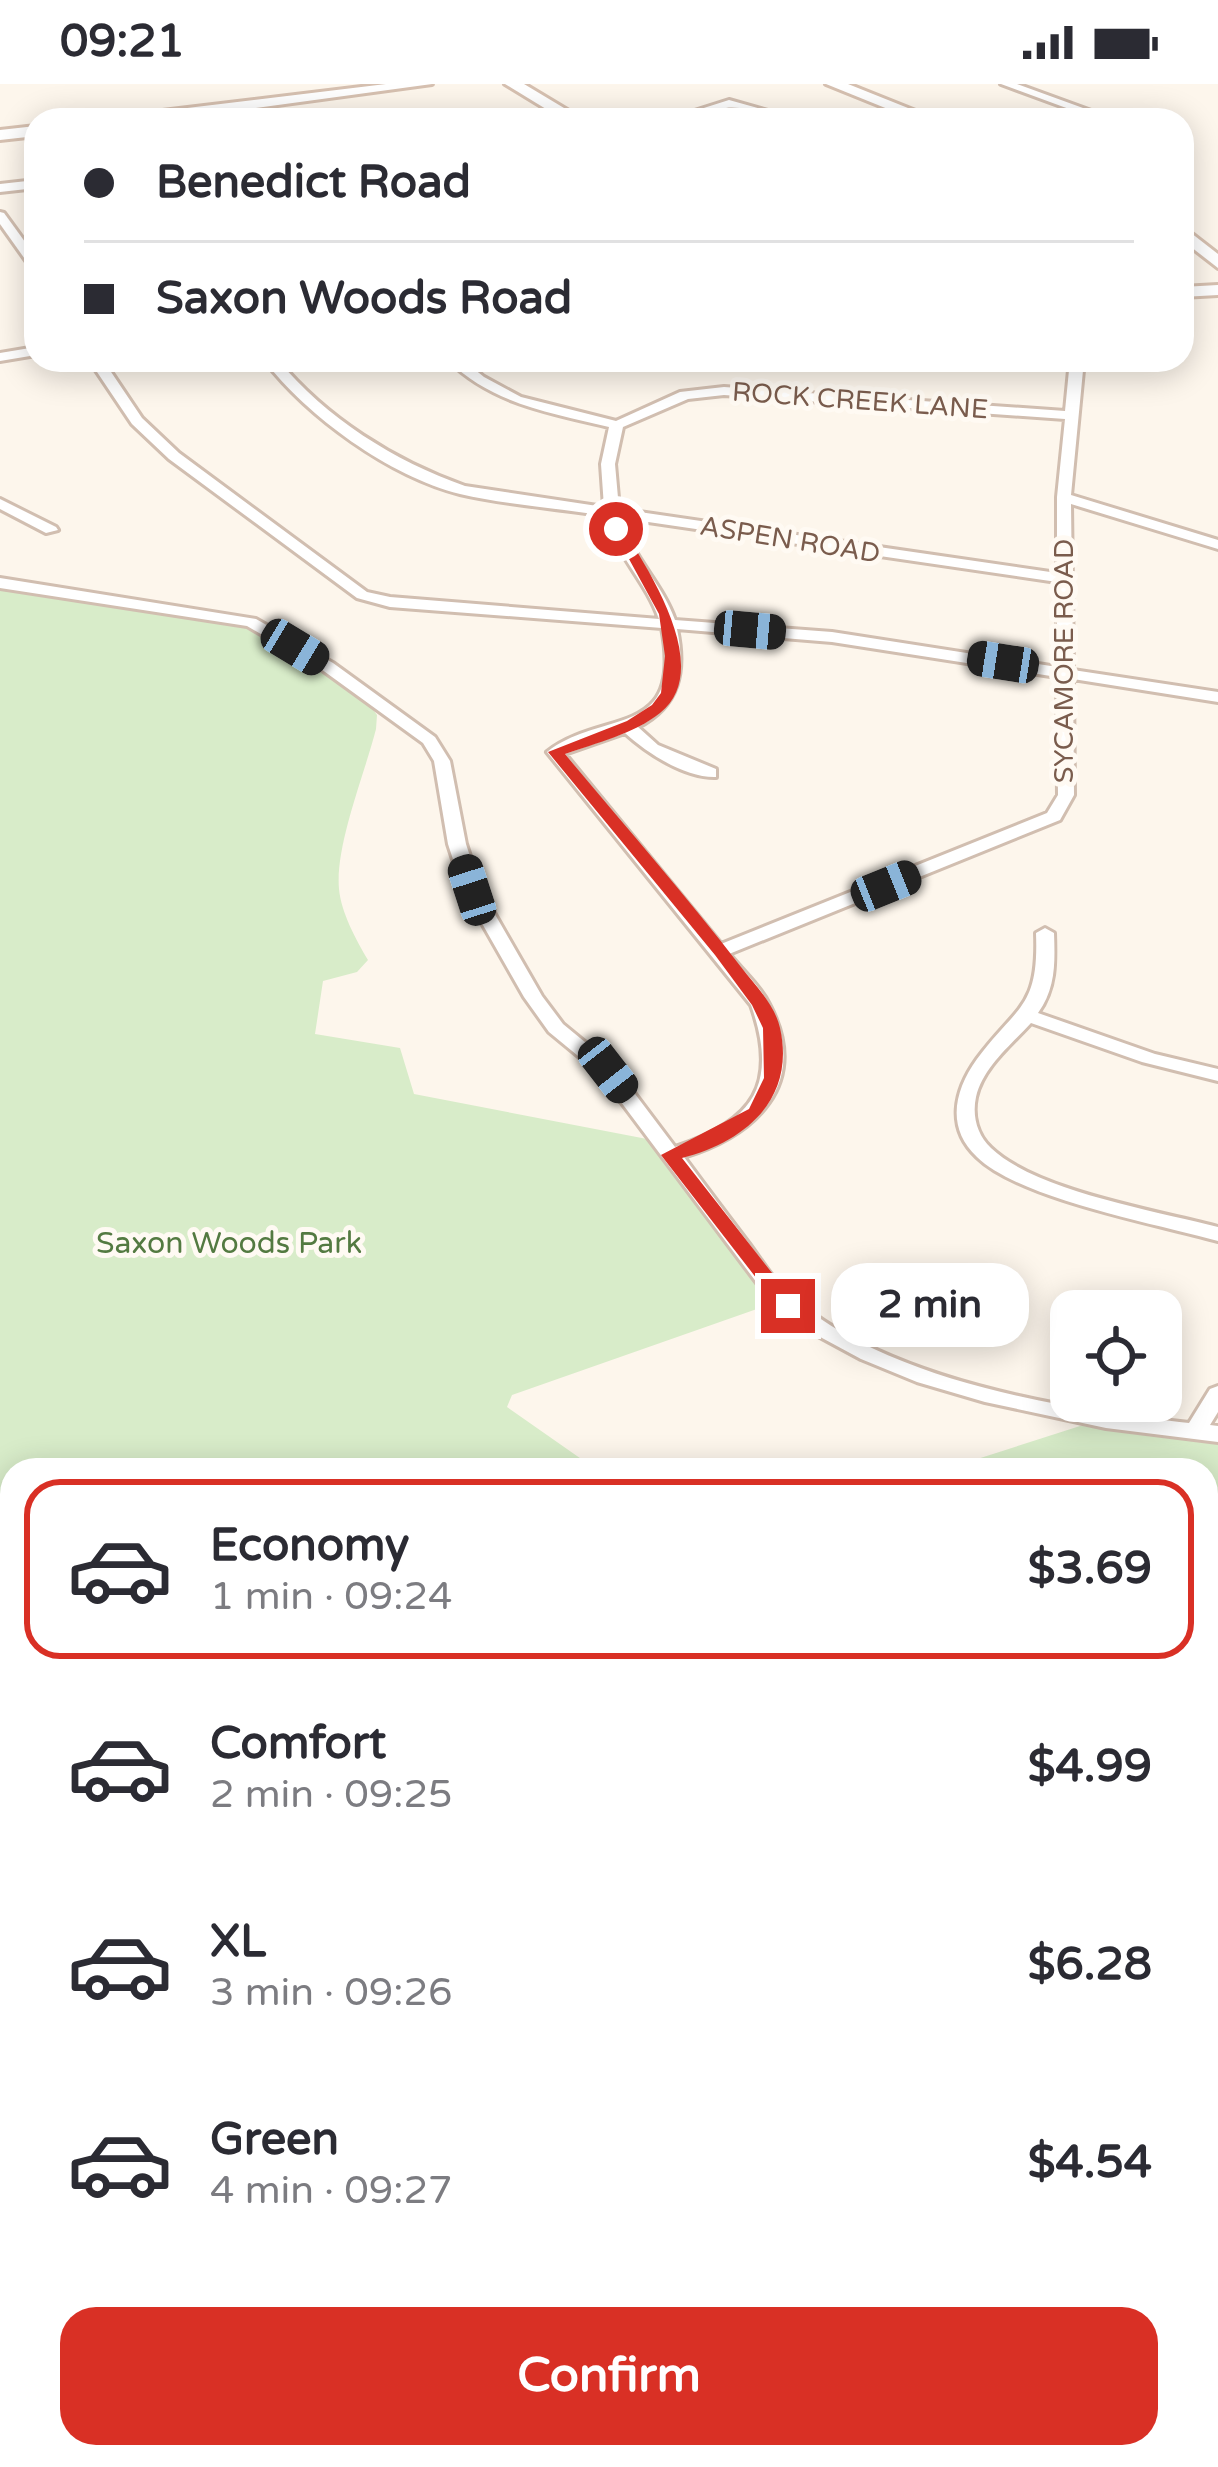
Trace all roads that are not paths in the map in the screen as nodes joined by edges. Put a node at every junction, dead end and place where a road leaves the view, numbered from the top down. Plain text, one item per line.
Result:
1 (424, 84) edge
2 (512, 84) edge
3 (834, 84) edge
4 (1032, 84) edge
5 (1012, 86) edge
6 (215, 94) dead end
7 (230, 108) edge
8 (279, 108) edge
9 (555, 108) edge
10 (712, 108) edge
11 (747, 108) edge
12 (898, 108) edge
13 (1075, 108) edge
14 (0, 216) edge
15 (1194, 241) edge
16 (24, 249) edge
17 (1218, 259) edge
18 (104, 372) edge
19 (283, 372) edge
20 (469, 372) edge
21 (1076, 372) edge
22 (1071, 416) junction
23 (617, 425) junction
24 (1064, 497) junction
25 (0, 503) edge
26 (614, 512) junction
27 (50, 530) dead end
28 (1218, 545) edge
29 (1064, 579) junction
30 (0, 583) edge
31 (668, 623) junction
32 (1067, 671) junction
33 (1218, 697) edge
34 (627, 725) junction
35 (710, 773) dead end
36 (1045, 933) dead end
37 (721, 952) junction
38 (1030, 1017) junction
39 (1218, 1075) edge
40 (670, 1155) junction
41 (1218, 1234) edge
42 (1218, 1394) edge
43 (1207, 1433) edge

1 - 8 street
2 - 9 street
3 - 12 street
4 - 5 street
5 - 13 street
6 - 7 street
10 - 11 street
14 - 16 street
15 - 17 street
18 - 31 street
19 - 26 street, ASPEN ROAD
20 - 23 street
21 - 22 street, SYCAMORE ROAD
22 - 23 street, ROCK CREEK LANE
22 - 24 street, SYCAMORE ROAD
23 - 26 street
24 - 28 street
24 - 29 street, SYCAMORE ROAD
25 - 27 street
26 - 29 street, ASPEN ROAD
26 - 31 street
29 - 32 street, SYCAMORE ROAD
30 - 40 street
31 - 32 street
31 - 34 street
32 - 33 street
32 - 37 street, SYCAMORE ROAD
34 - 35 street
34 - 37 street
36 - 38 street
37 - 40 street
38 - 39 street
38 - 41 street
40 - 43 street
42 - 43 street

